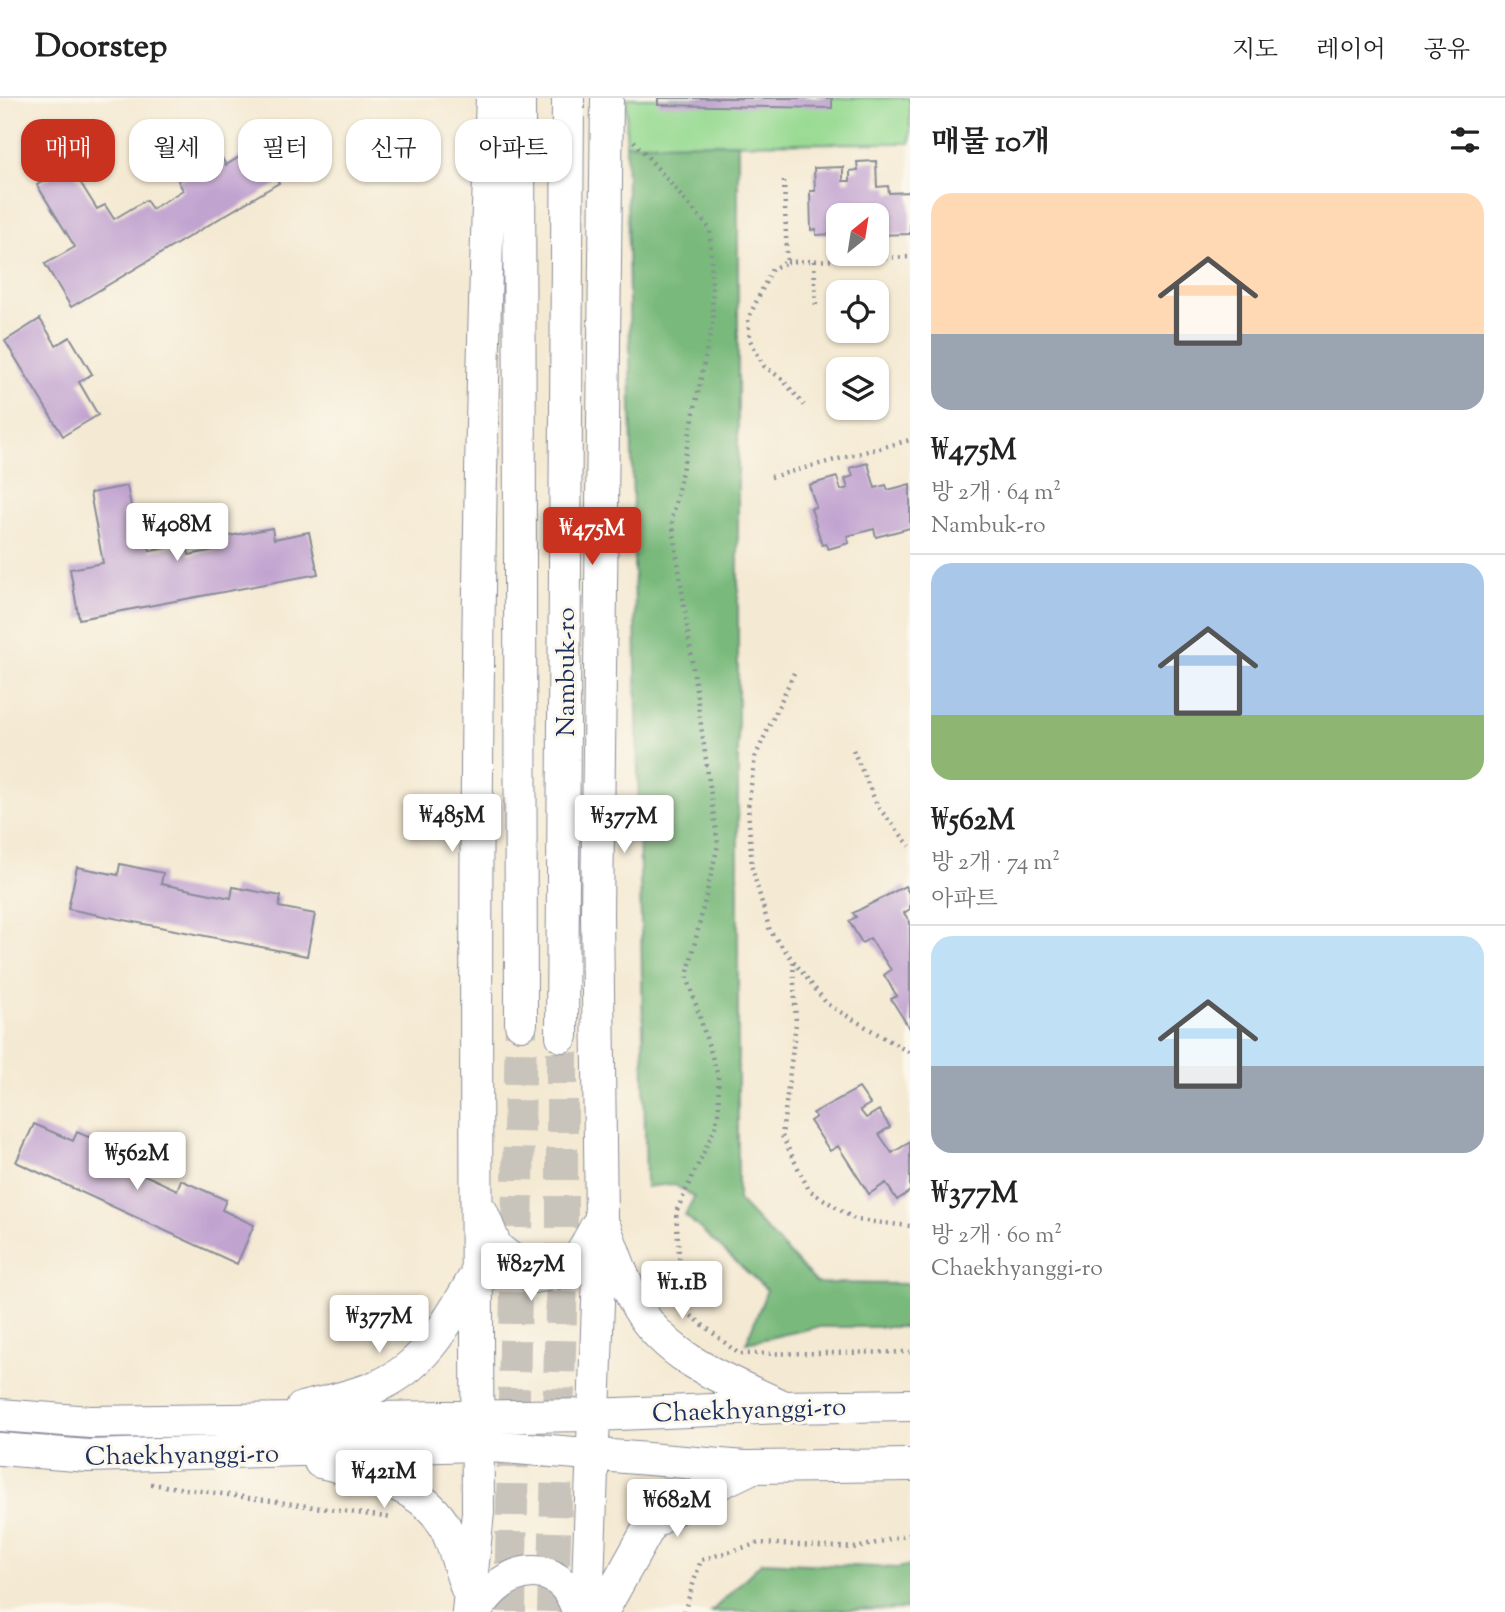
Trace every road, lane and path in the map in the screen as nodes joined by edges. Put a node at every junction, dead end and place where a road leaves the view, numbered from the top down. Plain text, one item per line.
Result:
1 (494, 98) edge
2 (519, 98) edge
3 (568, 98) edge
4 (580, 98) edge
5 (607, 98) edge
6 (633, 139) dead end
7 (785, 181) dead end
8 (569, 217) junction
9 (910, 257) edge
10 (814, 261) junction
11 (787, 262) junction
12 (519, 276) junction
13 (816, 306) dead end
14 (804, 405) dead end
15 (910, 440) edge
16 (771, 477) dead end
17 (794, 673) dead end
18 (853, 750) dead end
19 (910, 846) edge
20 (793, 961) junction
21 (521, 1024) tunnel mouth
22 (562, 1036) tunnel mouth
23 (910, 1053) edge
24 (477, 1198) junction
25 (601, 1218) junction
26 (910, 1226) edge
27 (477, 1272) junction
28 (910, 1352) edge
29 (910, 1405) edge
30 (782, 1406) junction
31 (0, 1415) edge
32 (594, 1415) junction
33 (268, 1419) junction
34 (477, 1431) junction
35 (0, 1450) edge
36 (593, 1452) junction
37 (278, 1453) junction
38 (910, 1465) edge
39 (753, 1467) junction
40 (148, 1484) dead end
41 (393, 1518) dead end
42 (910, 1534) edge
43 (471, 1606) edge
44 (578, 1612) edge
45 (587, 1612) edge
46 (602, 1612) edge
47 (684, 1612) edge

1 - 12 main road
1 - 24 main road
2 - 12 main road, Nambuk-ro
3 - 8 main road, Nambuk-ro
4 - 8 main road
5 - 25 main road
6 - 28 path
7 - 11 path
8 - 22 main road, Nambuk-ro
9 - 10 path
10 - 11 path
10 - 13 path
11 - 14 path
12 - 21 main road, Nambuk-ro
15 - 16 path
17 - 20 path
18 - 19 path
20 - 23 path
20 - 26 path
24 - 25 main road
24 - 27 main road
25 - 30 main road
25 - 32 main road
27 - 33 main road
27 - 34 main road
29 - 30 main road, Chaekhyanggi-ro
30 - 32 main road, Chaekhyanggi-ro
31 - 33 main road, Chaekhyanggi-ro
32 - 34 main road, Chaekhyanggi-ro
32 - 36 main road
33 - 34 main road, Chaekhyanggi-ro
34 - 36 main road, Chaekhyanggi-ro
34 - 37 main road, Chaekhyanggi-ro
34 - 43 main road
35 - 37 main road, Chaekhyanggi-ro
36 - 39 main road, Chaekhyanggi-ro
36 - 45 main road
37 - 43 main road
38 - 39 main road, Chaekhyanggi-ro
39 - 46 main road
40 - 41 path
42 - 47 path
43 - 44 main road

